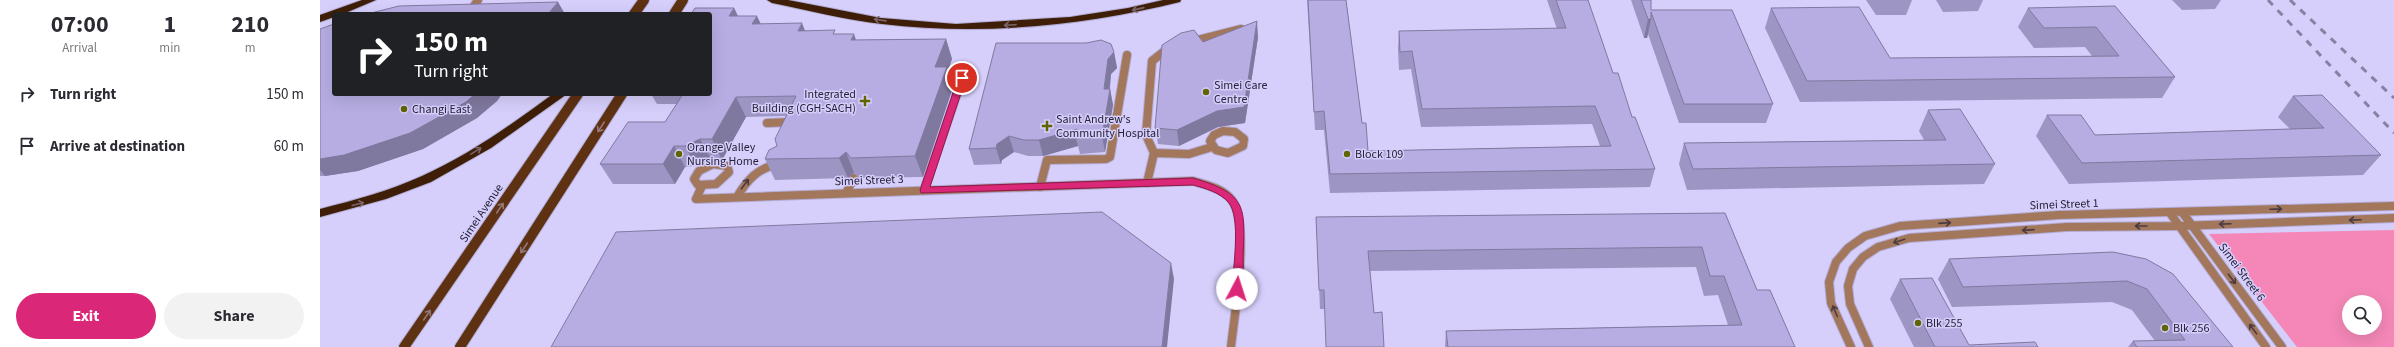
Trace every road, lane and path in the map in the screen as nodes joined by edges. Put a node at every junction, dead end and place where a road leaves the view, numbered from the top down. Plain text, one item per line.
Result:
1 (371, 0) edge
2 (644, 0) edge
3 (683, 0) edge
4 (772, 0) edge
5 (1176, 0) edge
6 (480, 3) edge
7 (471, 7) edge
8 (339, 12) edge
9 (635, 12) edge
10 (675, 12) edge
11 (332, 15) edge
12 (320, 19) edge
13 (1249, 27) edge
14 (1127, 55) dead end
15 (962, 78) dead end
16 (557, 96) edge
17 (577, 96) edge
18 (621, 96) edge
19 (767, 123) dead end
20 (787, 129) edge
21 (1212, 147) dead end
22 (1154, 153) junction
23 (773, 156) edge
24 (782, 164) edge
25 (768, 166) junction
26 (854, 178) dead end
27 (1147, 183) junction
28 (702, 186) dead end
29 (1040, 187) junction
30 (924, 190) junction
31 (846, 193) junction
32 (737, 197) junction
33 (2394, 206) edge
34 (2182, 212) junction
35 (320, 213) edge
36 (2170, 213) junction
37 (2394, 218) edge
38 (2180, 226) junction
39 (2192, 226) junction
40 (404, 347) edge
41 (460, 347) edge
42 (1231, 347) edge
43 (1851, 347) edge
44 (1869, 347) edge
45 (2266, 347) edge
46 (2282, 347) edge

1 - 8 highway
2 - 9 main road
3 - 10 main road
5 -> 4 highway
6 - 7 street
11 - 12 highway
13 - 22 street
14 - 29 street
15 - 30 street
35 -> 16 highway
40 -> 17 main road, Simei Avenue
18 -> 41 main road
19 - 20 street
21 - 22 street
22 - 27 street
23 - 25 street
24 - 25 street
32 -> 25 street
26 - 31 street
27 - 29 street, Simei Street 3
27 - 42 street, Simei Street 3
28 - 32 street, Simei Street 3
29 - 30 street, Simei Street 3
30 - 31 street, Simei Street 3
31 - 32 street, Simei Street 3
34 -> 33 street, Simei Street 1
34 - 36 street, Simei Street 1
34 - 39 street, Simei Street 6
36 - 38 street, Simei Street 6
43 -> 36 street, Simei Street 1
37 -> 39 street, Simei Street 1
38 - 39 street, Simei Street 1
38 -> 44 street, Simei Street 1
45 -> 38 street, Simei Street 6
39 -> 46 street, Simei Street 6

